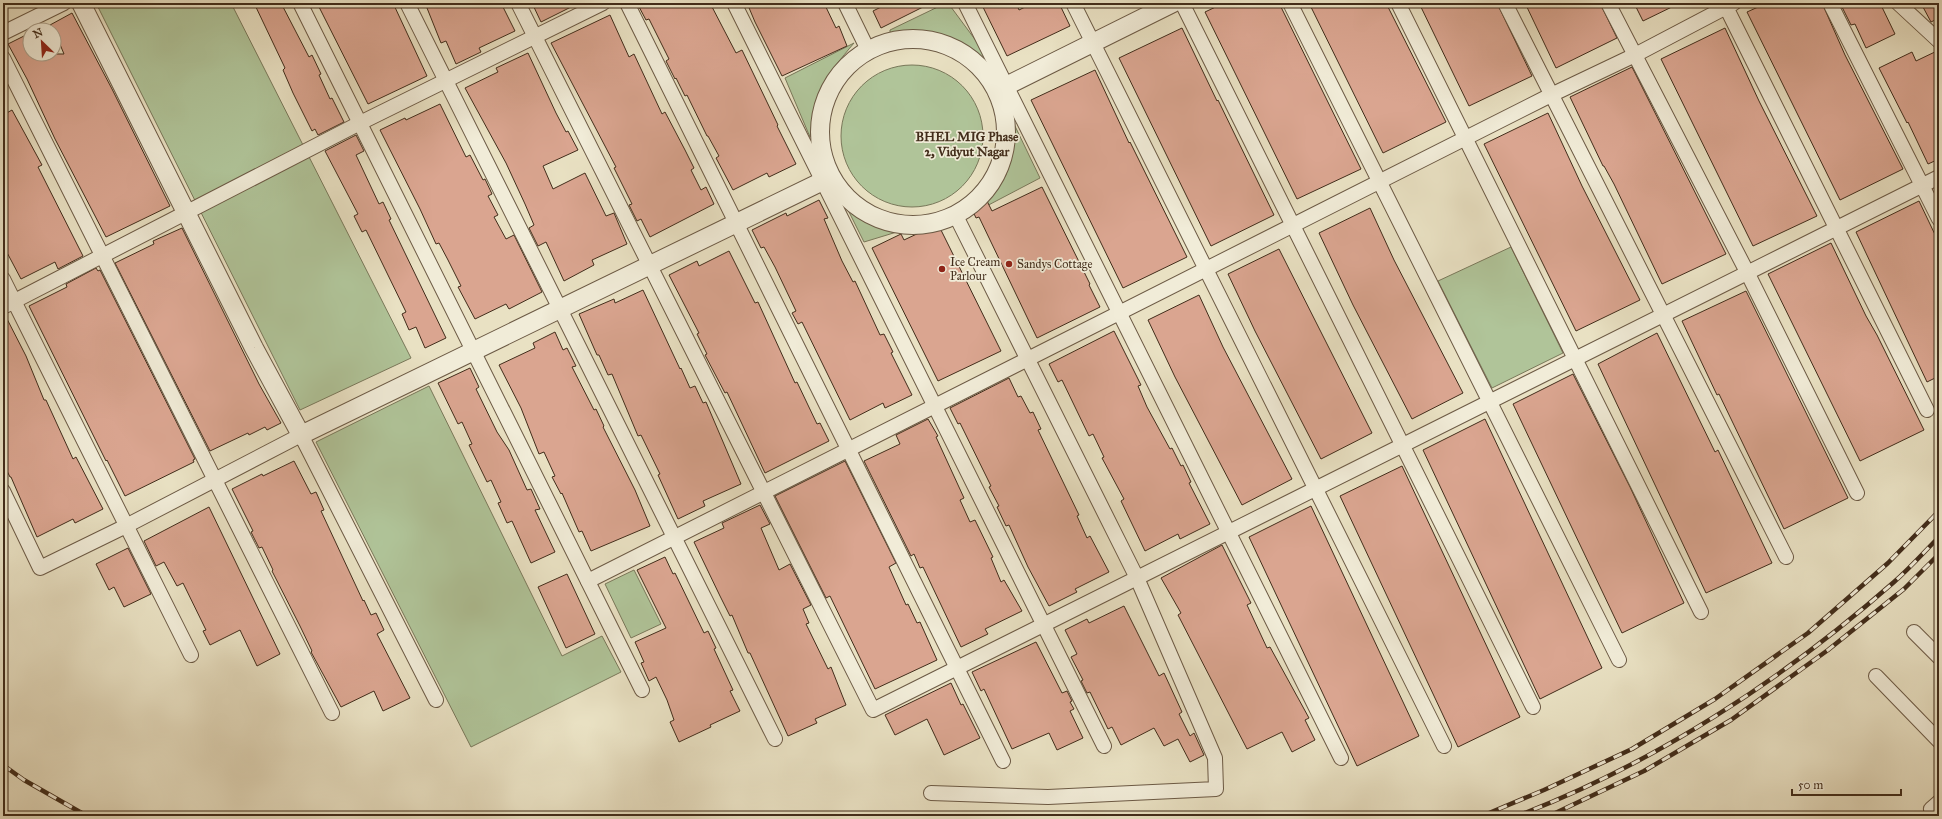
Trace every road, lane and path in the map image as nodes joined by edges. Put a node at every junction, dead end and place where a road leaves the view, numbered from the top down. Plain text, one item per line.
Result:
1 (64, 3) edge
2 (81, 3) edge
3 (300, 3) edge
4 (407, 3) edge
5 (518, 3) edge
6 (603, 3) edge
7 (627, 3) edge
8 (734, 3) edge
9 (845, 3) edge
10 (965, 3) edge
11 (1073, 3) edge
12 (1173, 3) edge
13 (1182, 3) edge
14 (1290, 3) edge
15 (1398, 3) edge
16 (1505, 3) edge
17 (1608, 3) edge
18 (1830, 3) edge
19 (1898, 3) edge
20 (1728, 4) edge
21 (3, 33) edge
22 (535, 36) junction
23 (1939, 41) edge
24 (1092, 43) junction
25 (868, 50) junction
26 (1635, 55) junction
27 (3, 58) edge
28 (446, 80) junction
29 (1002, 88) junction
30 (1551, 95) junction
31 (360, 123) junction
32 (1466, 138) junction
33 (1939, 177) edge
34 (826, 180) junction
35 (1380, 182) junction
36 (1922, 185) junction
37 (186, 213) junction
38 (956, 216) junction
39 (1939, 219) edge
40 (736, 223) junction
41 (1293, 225) junction
42 (1836, 228) junction
43 (102, 256) junction
44 (650, 265) junction
45 (1206, 269) junction
46 (1747, 272) junction
47 (3, 279) edge
48 (8, 304) edge
49 (560, 309) junction
50 (1119, 313) junction
51 (1663, 314) junction
52 (473, 351) junction
53 (1575, 358) junction
54 (1028, 359) junction
55 (1490, 401) junction
56 (934, 406) junction
57 (1927, 410) dead end
58 (300, 435) junction
59 (1403, 445) junction
60 (848, 449) junction
61 (215, 480) junction
62 (1315, 488) junction
63 (3, 491) edge
64 (764, 492) junction
65 (1857, 493) dead end
66 (126, 526) junction
67 (1228, 532) junction
68 (674, 537) junction
69 (1786, 558) dead end
70 (1138, 578) junction
71 (588, 580) junction
72 (1701, 612) dead end
73 (1044, 625) junction
74 (1914, 632) dead end
75 (191, 655) dead end
76 (1939, 657) edge
77 (1619, 660) dead end
78 (957, 668) junction
79 (1876, 676) dead end
80 (642, 690) dead end
81 (436, 700) dead end
82 (1534, 707) dead end
83 (332, 713) dead end
84 (775, 739) dead end
85 (1939, 740) edge
86 (1104, 746) dead end
87 (1444, 746) dead end
88 (1341, 758) dead end
89 (1003, 761) dead end
90 (931, 793) dead end
91 (1939, 802) edge
92 (1934, 816) edge

1 - 21 street
2 - 37 street
3 - 31 street
4 - 28 street
5 - 22 street
6 - 22 street
7 - 40 street
8 - 34 street
9 - 25 street
10 - 29 street
11 - 24 street
12 - 24 street
13 - 41 street
14 - 35 street
15 - 32 street
16 - 30 street
17 - 26 street
18 - 36 street
19 - 23 street
20 - 26 street
20 - 42 street
22 - 28 street
22 - 44 street
24 - 29 street
24 - 45 street
25 - 29 street
25 - 34 street
26 - 30 street
26 - 46 street
27 - 43 street
28 - 31 street
28 - 49 street
29 - 38 street
29 - 50 street
30 - 32 street
30 - 51 street
31 - 37 street
31 - 52 street
32 - 35 street
32 - 53 street
33 - 36 street
34 - 38 street
34 - 40 street
34 - 56 street
35 - 41 street
35 - 55 street
36 - 39 street
36 - 42 street
37 - 43 street
37 - 58 street
38 - 54 street
40 - 44 street
40 - 60 street
41 - 45 street
41 - 59 street
42 - 46 street
42 - 57 street
43 - 48 street
43 - 61 street
44 - 49 street
44 - 64 street
45 - 50 street
45 - 62 street
46 - 51 street
46 - 65 street
47 - 48 street
48 - 66 street
49 - 52 street
49 - 68 street
50 - 54 street
50 - 67 street
51 - 53 street
51 - 69 street
52 - 58 street
52 - 71 street
53 - 55 street
53 - 72 street
54 - 56 street
54 - 70 street
55 - 59 street
55 - 77 street
56 - 60 street
56 - 73 street
58 - 61 street
58 - 81 street
59 - 62 street
59 - 82 street
60 - 64 street
60 - 78 street
61 - 66 street
61 - 83 street
62 - 67 street
62 - 87 street
63 - 66 street
64 - 68 street
64 - 78 street
66 - 75 street
67 - 70 street
67 - 88 street
68 - 71 street
68 - 84 street
70 - 73 street
70 - 90 street
71 - 80 street
73 - 78 street
73 - 86 street
74 - 76 street
78 - 89 street
79 - 85 street
91 - 92 street

